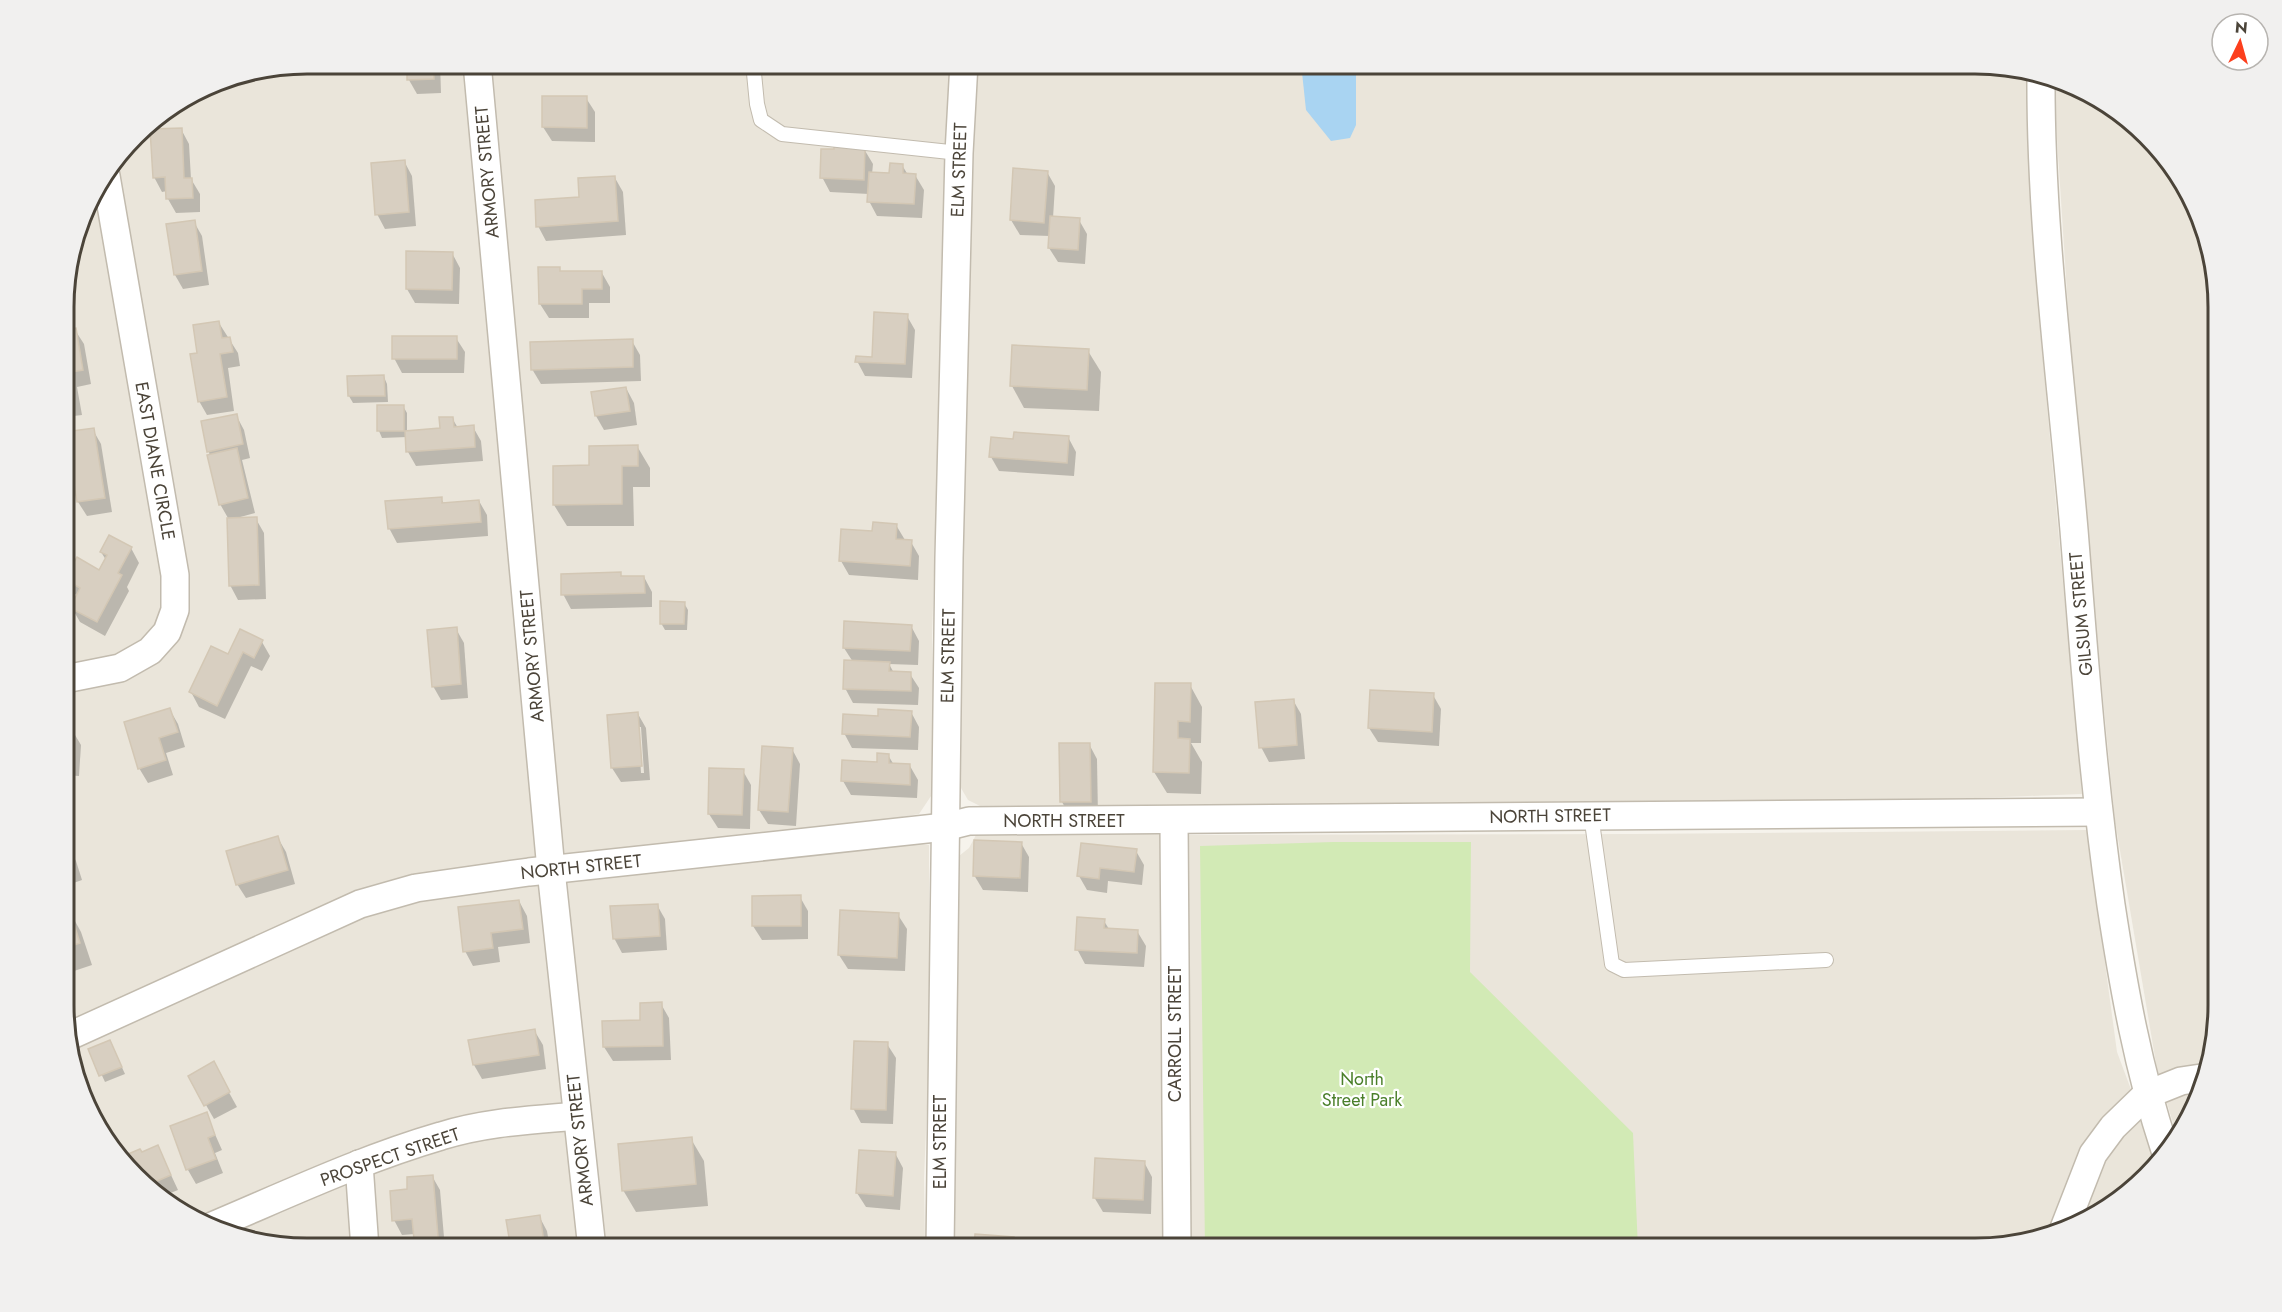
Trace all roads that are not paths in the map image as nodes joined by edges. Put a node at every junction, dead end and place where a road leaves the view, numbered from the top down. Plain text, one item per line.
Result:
1 (478, 74) edge
2 (754, 74) edge
3 (963, 74) edge
4 (2041, 83) edge
5 (959, 153) junction
6 (108, 186) edge
7 (74, 677) edge
8 (2098, 812) junction
9 (1591, 815) junction
10 (1174, 820) junction
11 (945, 827) junction
12 (551, 870) junction
13 (1826, 960) dead end
14 (75, 1034) edge
15 (2196, 1079) edge
16 (2146, 1095) junction
17 (577, 1116) junction
18 (2163, 1143) edge
19 (359, 1164) junction
20 (2067, 1220) edge
21 (221, 1222) edge
22 (364, 1238) edge
23 (591, 1238) edge
24 (940, 1238) edge
25 (1177, 1238) edge

1 - 12 street, ARMORY STREET
2 - 5 lane
3 - 5 street, ELM STREET
4 - 8 street, GILSUM STREET
5 - 11 street, ELM STREET
6 - 7 street, EAST DIANE CIRCLE
8 - 9 street, NORTH STREET
8 - 16 street, GILSUM STREET
9 - 10 street, NORTH STREET
9 - 13 lane
10 - 11 street, NORTH STREET
10 - 25 street, CARROLL STREET
11 - 12 street, NORTH STREET
11 - 24 street, ELM STREET
12 - 14 street, NORTH STREET
12 - 17 street, ARMORY STREET
15 - 16 street
16 - 18 street, GILSUM STREET
16 - 20 street
17 - 19 street, PROSPECT STREET
17 - 23 street, ARMORY STREET
19 - 21 street, PROSPECT STREET
19 - 22 street

